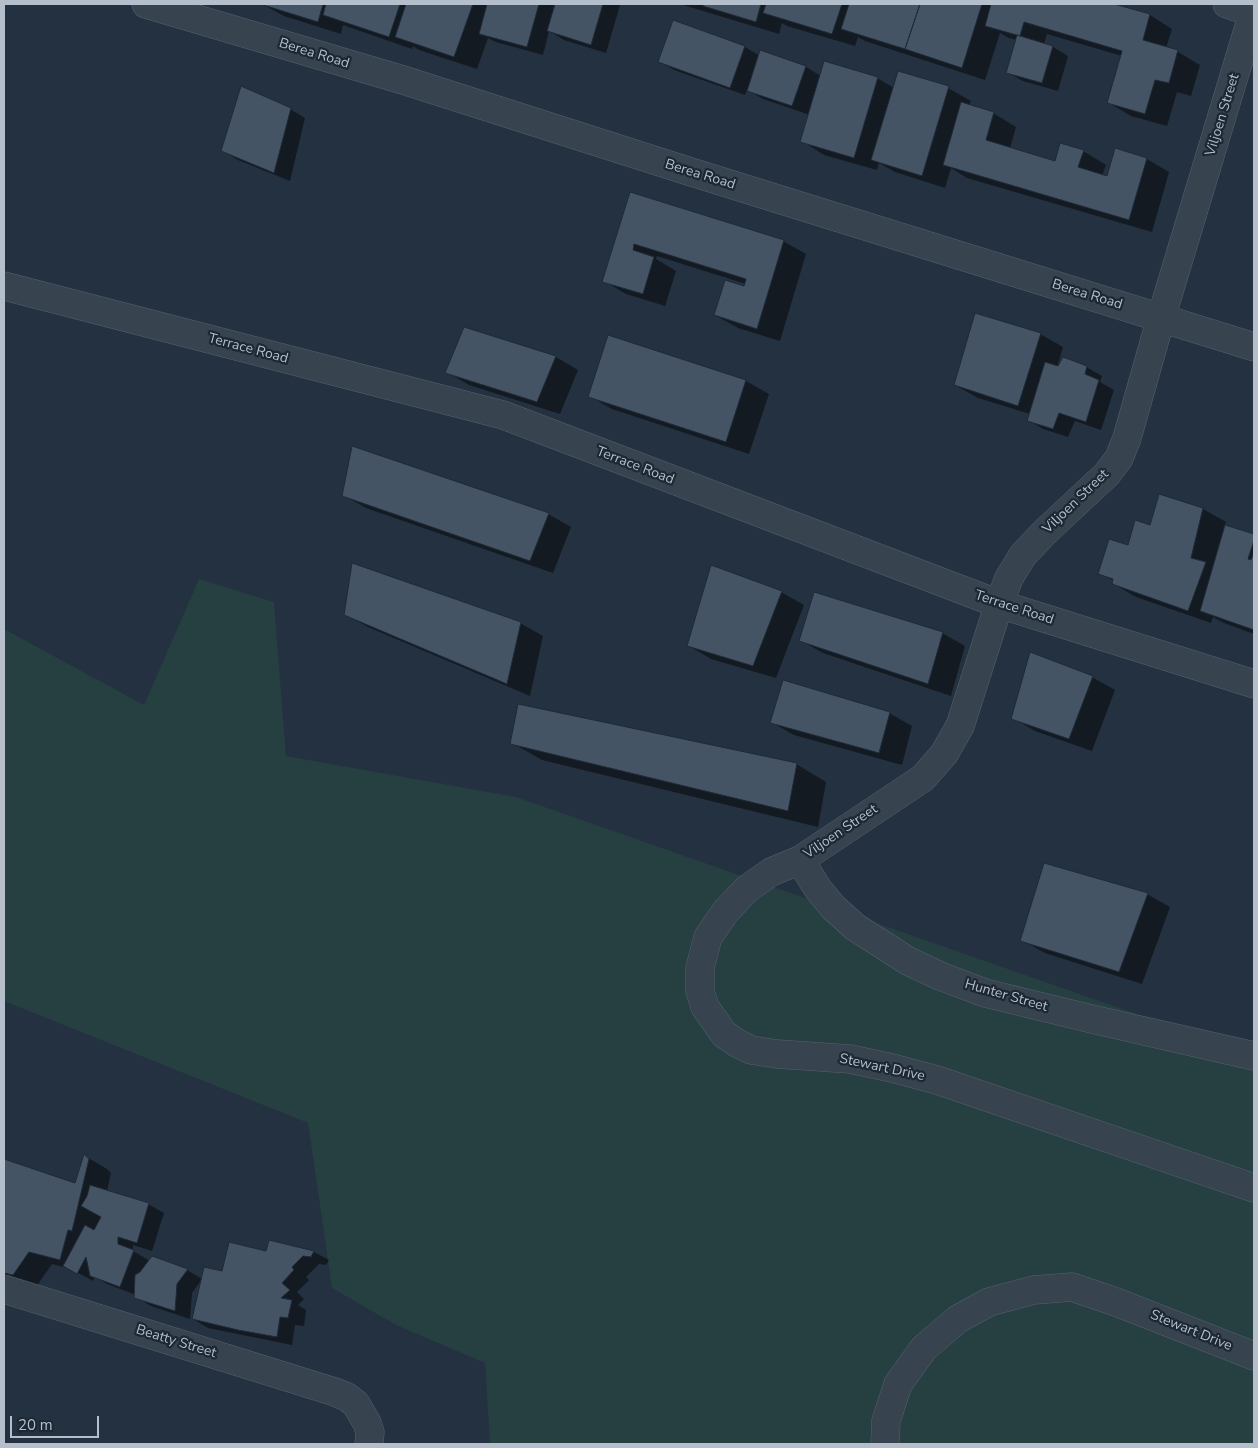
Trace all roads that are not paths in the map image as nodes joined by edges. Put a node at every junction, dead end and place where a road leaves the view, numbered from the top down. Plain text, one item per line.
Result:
1 (146, 4) edge
2 (1227, 4) edge
3 (1254, 12) edge
4 (4, 286) edge
5 (1161, 318) junction
6 (1254, 347) edge
7 (999, 604) junction
8 (1254, 684) edge
9 (800, 860) junction
10 (1254, 1056) edge
11 (1254, 1188) edge
12 (4, 1289) edge
13 (1254, 1356) edge
14 (369, 1444) edge
15 (885, 1444) edge

1 - 5 street, Berea Road
2 - 3 street
3 - 5 street, Viljoen Street
4 - 7 street, Terrace Road
5 - 6 street, Berea Road
5 - 7 street, Viljoen Street
7 - 8 street, Terrace Road
7 - 9 street, Viljoen Street
9 - 10 street, Hunter Street
9 - 11 street, Stewart Drive
12 - 14 street, Beatty Street
13 - 15 street, Stewart Drive

